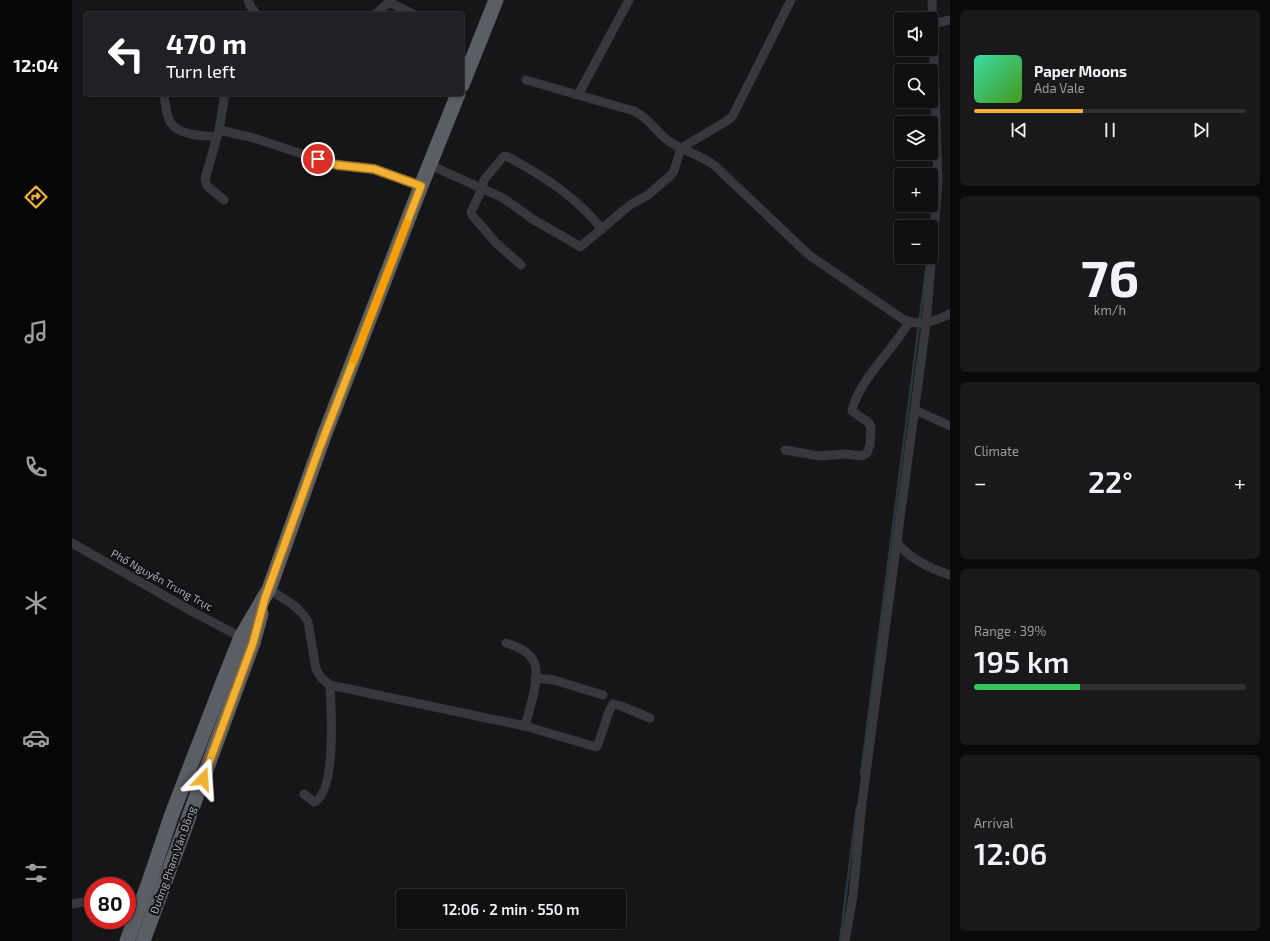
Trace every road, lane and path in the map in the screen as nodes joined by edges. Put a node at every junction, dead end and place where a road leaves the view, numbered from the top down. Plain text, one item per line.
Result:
1 (248, 0) edge
2 (496, 0) edge
3 (629, 0) edge
4 (791, 0) edge
5 (932, 0) edge
6 (255, 12) edge
7 (378, 12) edge
8 (409, 12) edge
9 (932, 12) edge
10 (950, 20) edge
11 (938, 23) edge
12 (934, 56) edge
13 (464, 80) edge
14 (526, 80) dead end
15 (578, 95) junction
16 (164, 96) edge
17 (225, 96) edge
18 (457, 96) edge
19 (218, 134) junction
20 (681, 148) junction
21 (430, 165) junction
22 (421, 186) junction
23 (482, 189) junction
24 (224, 200) dead end
25 (602, 229) junction
26 (521, 265) dead end
27 (950, 314) edge
28 (918, 323) junction
29 (915, 410) junction
30 (950, 426) edge
31 (785, 450) dead end
32 (72, 543) edge
33 (897, 543) junction
34 (950, 575) edge
35 (267, 594) junction
36 (241, 637) junction
37 (506, 642) dead end
38 (535, 678) junction
39 (330, 684) junction
40 (604, 695) dead end
41 (650, 718) dead end
42 (525, 726) junction
43 (304, 794) dead end
44 (136, 901) edge
45 (84, 902) edge
46 (72, 904) edge
47 (129, 929) edge
48 (127, 941) edge
49 (142, 941) edge
50 (846, 941) edge

1 - 6 street
2 - 13 highway
3 - 15 street
4 - 20 street
5 - 9 street
7 - 8 street
10 - 11 street
12 - 28 street
14 - 15 street
15 - 20 street
16 - 19 street
17 - 19 street
18 - 21 highway, Đường Phạm Văn Đồng
19 - 22 street
19 - 24 street
20 - 25 street
20 - 28 street
21 - 22 highway, Đường Phạm Văn Đồng
21 - 23 street
22 - 35 highway, Đường Phạm Văn Đồng
23 - 25 street
23 - 25 street
23 - 26 street
27 - 28 street
28 - 29 street
28 - 31 street
29 - 30 street
29 - 33 street
32 - 36 street, Phố Nguyễn Trung Trực
33 - 34 street
33 - 50 street
35 - 36 highway, Đường Phạm Văn Đồng
35 - 39 street
35 - 49 highway, Đường Phạm Văn Đồng
36 - 44 highway, Đường Phạm Văn Đồng
37 - 38 street
38 - 40 street
38 - 42 street
39 - 42 street
39 - 43 street
41 - 42 street
45 - 46 street
47 - 48 highway, Đường Phạm Văn Đồng

